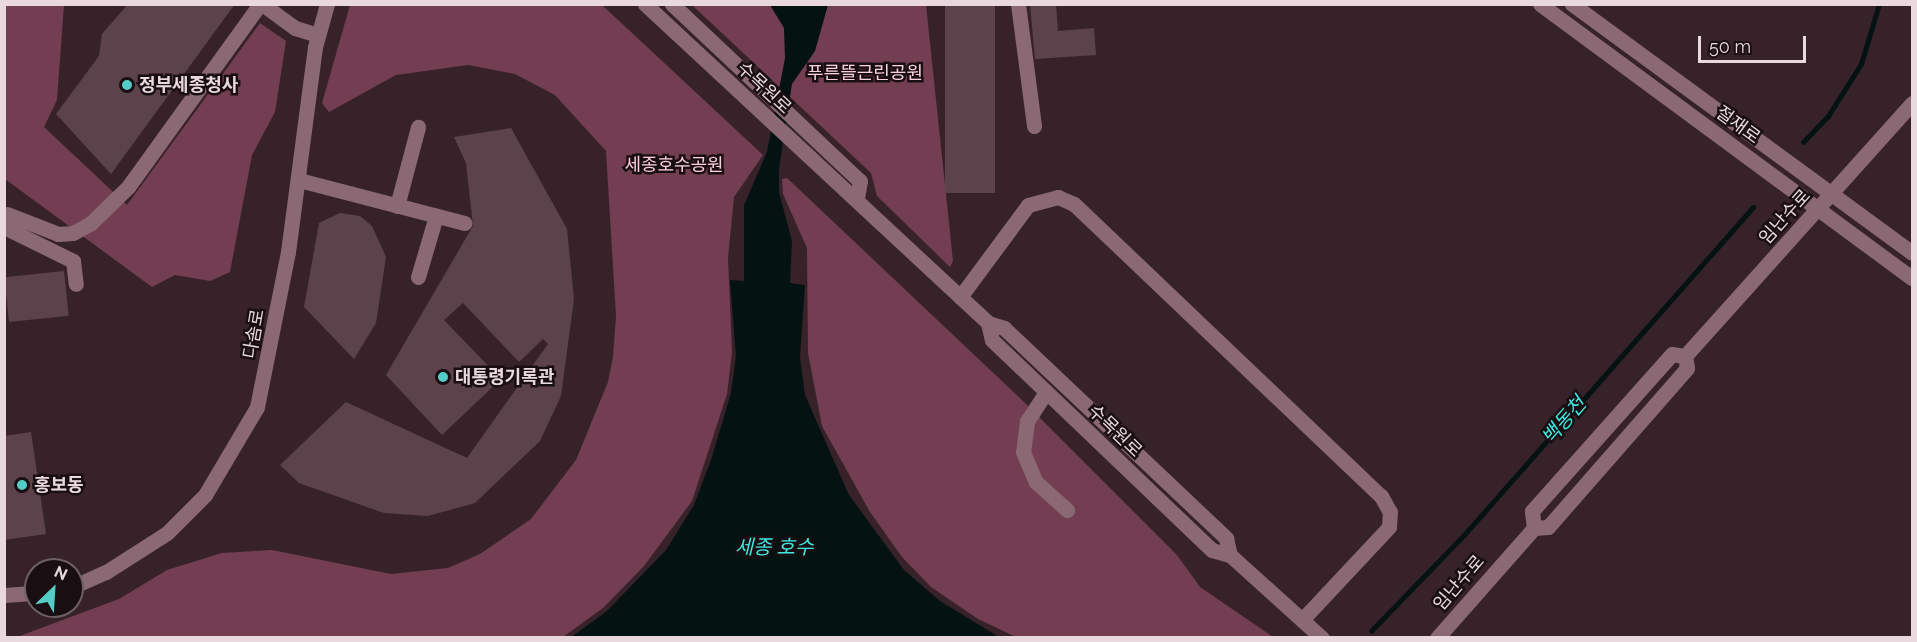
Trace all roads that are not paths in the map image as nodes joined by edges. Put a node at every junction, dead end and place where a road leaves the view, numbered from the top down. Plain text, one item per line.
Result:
1 (261, 4) edge
2 (327, 4) edge
3 (645, 4) edge
4 (672, 4) edge
5 (1018, 4) edge
6 (1540, 4) edge
7 (1572, 4) edge
8 (318, 35) junction
9 (1912, 103) edge
10 (1034, 126) dead end
11 (418, 127) dead end
12 (299, 180) junction
13 (1833, 193) junction
14 (857, 198) junction
15 (398, 206) junction
16 (1819, 209) junction
17 (436, 216) junction
18 (5, 219) edge
19 (464, 223) dead end
20 (1912, 253) edge
21 (418, 278) dead end
22 (1912, 278) edge
23 (76, 284) dead end
24 (960, 297) junction
25 (988, 323) junction
26 (1685, 356) junction
27 (1046, 392) junction
28 (1067, 510) dead end
29 (1534, 528) junction
30 (1230, 555) junction
31 (84, 581) edge
32 (24, 594) edge
33 (4, 595) edge
34 (1302, 620) junction
35 (1322, 638) edge
36 (1437, 638) edge

1 - 8 street
1 - 18 street
2 - 8 street, 다솜로
3 - 14 street, 수목원로
4 - 14 street, 수목원로
5 - 10 street
6 - 16 street, 절재로
7 - 13 street, 절재로
8 - 12 street, 다솜로
9 - 13 street, 임난수로
11 - 15 street
12 - 15 street
12 - 31 street, 다솜로
13 - 16 street, 임난수로
13 - 20 street, 절재로
14 - 24 street, 수목원로
15 - 17 street
16 - 22 street, 절재로
16 - 26 street, 임난수로
17 - 19 street
17 - 21 street
18 - 23 street
24 - 25 street, 수목원로
24 - 34 street
25 - 27 street, 수목원로
25 - 30 street, 수목원로
26 - 29 street, 임난수로
26 - 29 street, 임난수로
27 - 28 street
27 - 30 street, 수목원로
29 - 36 street, 임난수로
30 - 34 street, 수목원로
32 - 33 street
34 - 35 street, 수목원로

